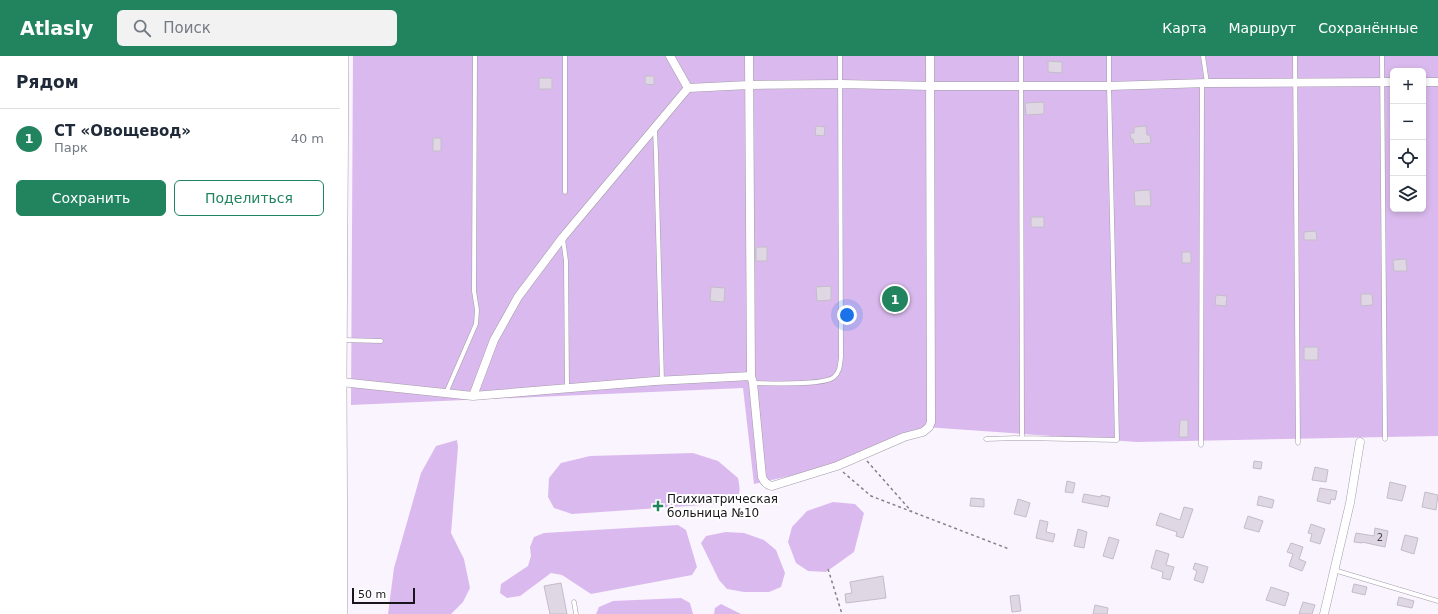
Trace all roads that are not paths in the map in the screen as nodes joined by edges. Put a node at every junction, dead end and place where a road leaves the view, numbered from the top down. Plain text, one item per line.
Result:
1 (343, 56) edge
2 (475, 56) edge
3 (565, 56) edge
4 (670, 56) edge
5 (749, 56) edge
6 (840, 56) edge
7 (930, 56) edge
8 (1021, 56) edge
9 (1109, 56) edge
10 (1203, 56) edge
11 (1295, 56) edge
12 (1382, 56) edge
13 (1296, 81) junction
14 (1382, 82) junction
15 (1390, 82) edge
16 (1426, 82) edge
17 (1438, 82) edge
18 (1205, 83) junction
19 (841, 84) junction
20 (749, 85) junction
21 (930, 86) junction
22 (1020, 86) junction
23 (1109, 86) junction
24 (688, 88) junction
25 (654, 128) junction
26 (565, 192) dead end
27 (563, 237) junction
28 (341, 340) junction
29 (381, 341) dead end
30 (752, 380) junction
31 (662, 381) junction
32 (341, 382) junction
33 (567, 388) junction
34 (446, 394) junction
35 (473, 396) junction
36 (1022, 438) junction
37 (986, 439) dead end
38 (1385, 439) dead end
39 (1360, 442) dead end
40 (1298, 444) dead end
41 (1201, 445) dead end
42 (1334, 570) junction
43 (1438, 601) edge
44 (574, 602) dead end
45 (342, 614) edge
46 (576, 614) edge
47 (1324, 614) edge

1 - 28 street
2 - 34 lane
3 - 26 lane
4 - 24 street
5 - 20 street
6 - 19 lane
7 - 21 street
8 - 22 lane
9 - 23 lane
10 - 18 lane
11 - 13 lane
12 - 14 lane
13 - 14 street
13 - 18 street
13 - 40 lane
14 - 15 street
14 - 38 lane
16 - 17 street
18 - 23 street
18 - 41 lane
19 - 20 street
19 - 21 street
19 - 30 lane
20 - 24 street
20 - 30 street
21 - 22 street
21 - 30 street
22 - 23 street
22 - 36 lane
23 - 36 lane
24 - 25 street
25 - 27 street
25 - 31 lane
27 - 33 lane
27 - 35 street
28 - 29 lane
28 - 32 street
30 - 31 street
31 - 33 street
32 - 34 street
32 - 45 street
33 - 35 street
34 - 35 street
36 - 37 lane
39 - 42 street
42 - 43 lane
42 - 47 street
44 - 46 lane

